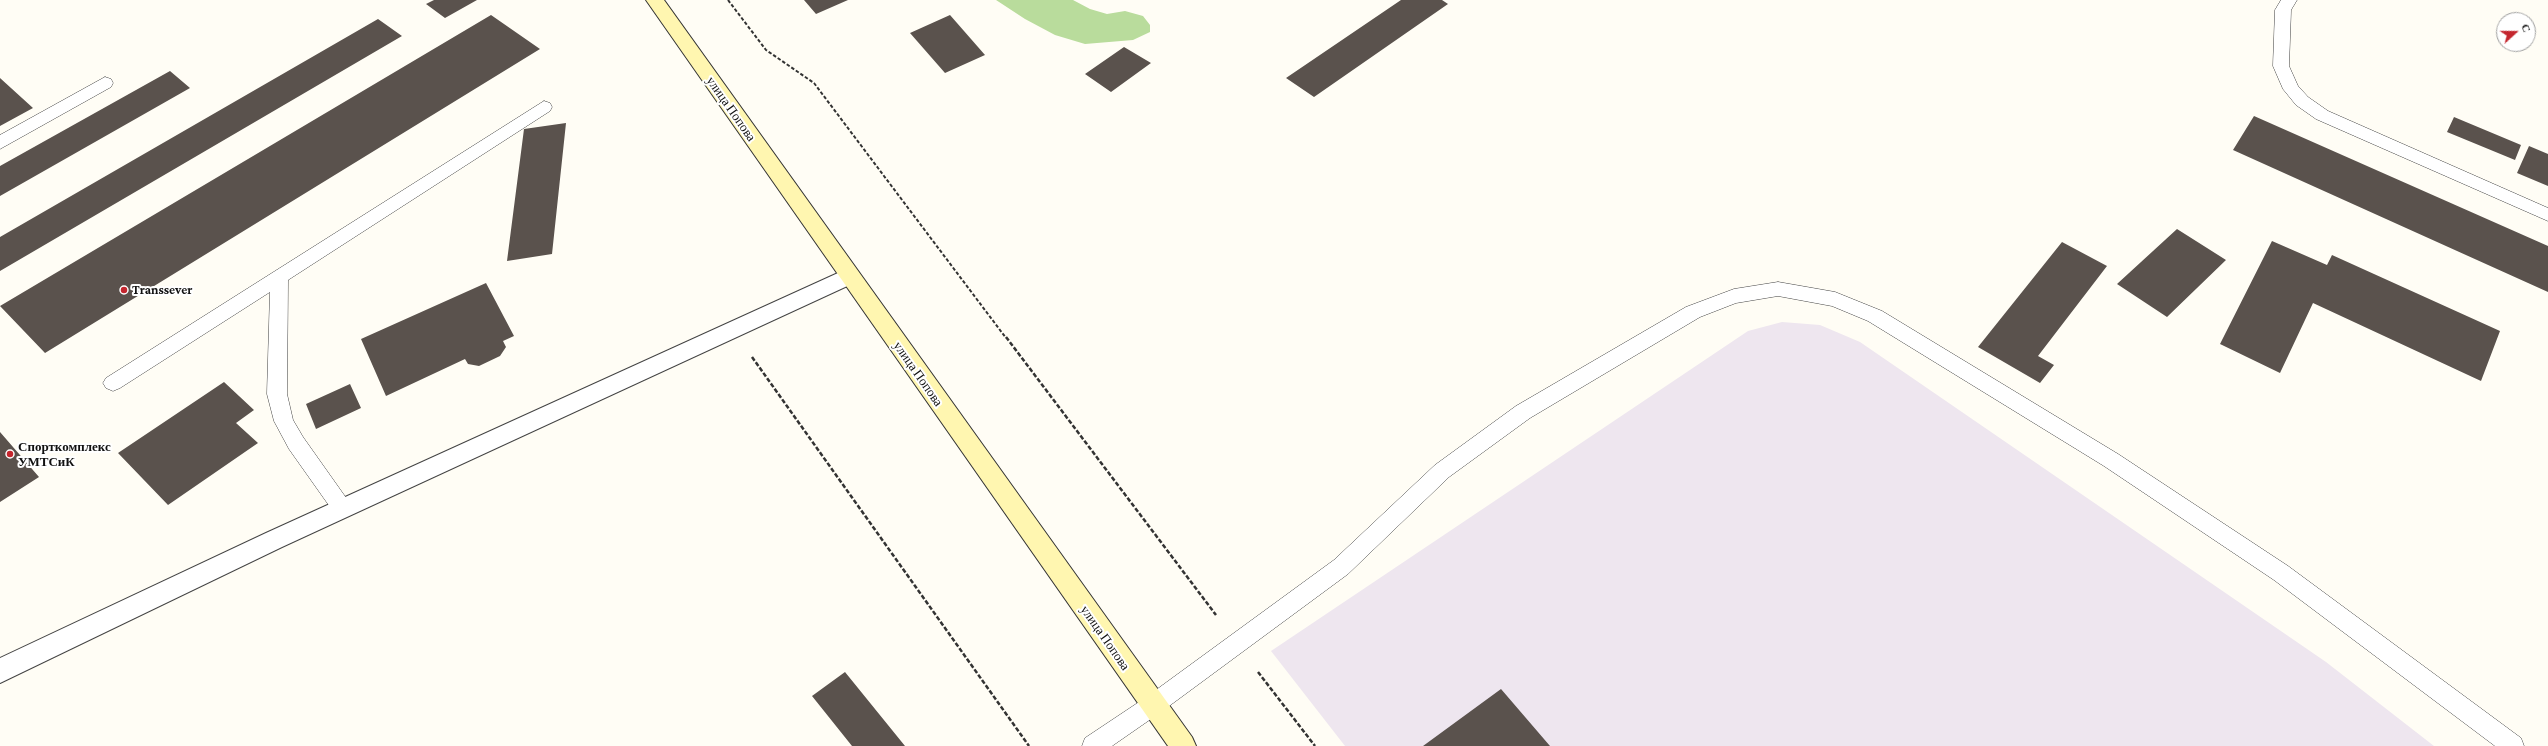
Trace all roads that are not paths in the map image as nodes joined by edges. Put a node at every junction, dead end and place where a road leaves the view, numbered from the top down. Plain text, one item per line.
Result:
1 (655, 0) edge
2 (2289, 0) edge
3 (105, 83) dead end
4 (544, 107) dead end
5 (0, 143) edge
6 (2548, 214) edge
7 (849, 276) junction
8 (279, 277) junction
9 (113, 383) dead end
10 (342, 508) junction
11 (0, 670) edge
12 (1153, 705) junction
13 (1093, 746) edge
14 (1182, 746) edge
15 (2513, 746) edge

1 - 7 main road, улица Попова
2 - 6 lane
3 - 5 lane
4 - 8 lane
7 - 10 street
7 - 12 main road, улица Попова
8 - 9 lane
8 - 10 lane
10 - 11 street
12 - 13 lane
12 - 14 main road, улица Попова
12 - 15 lane

